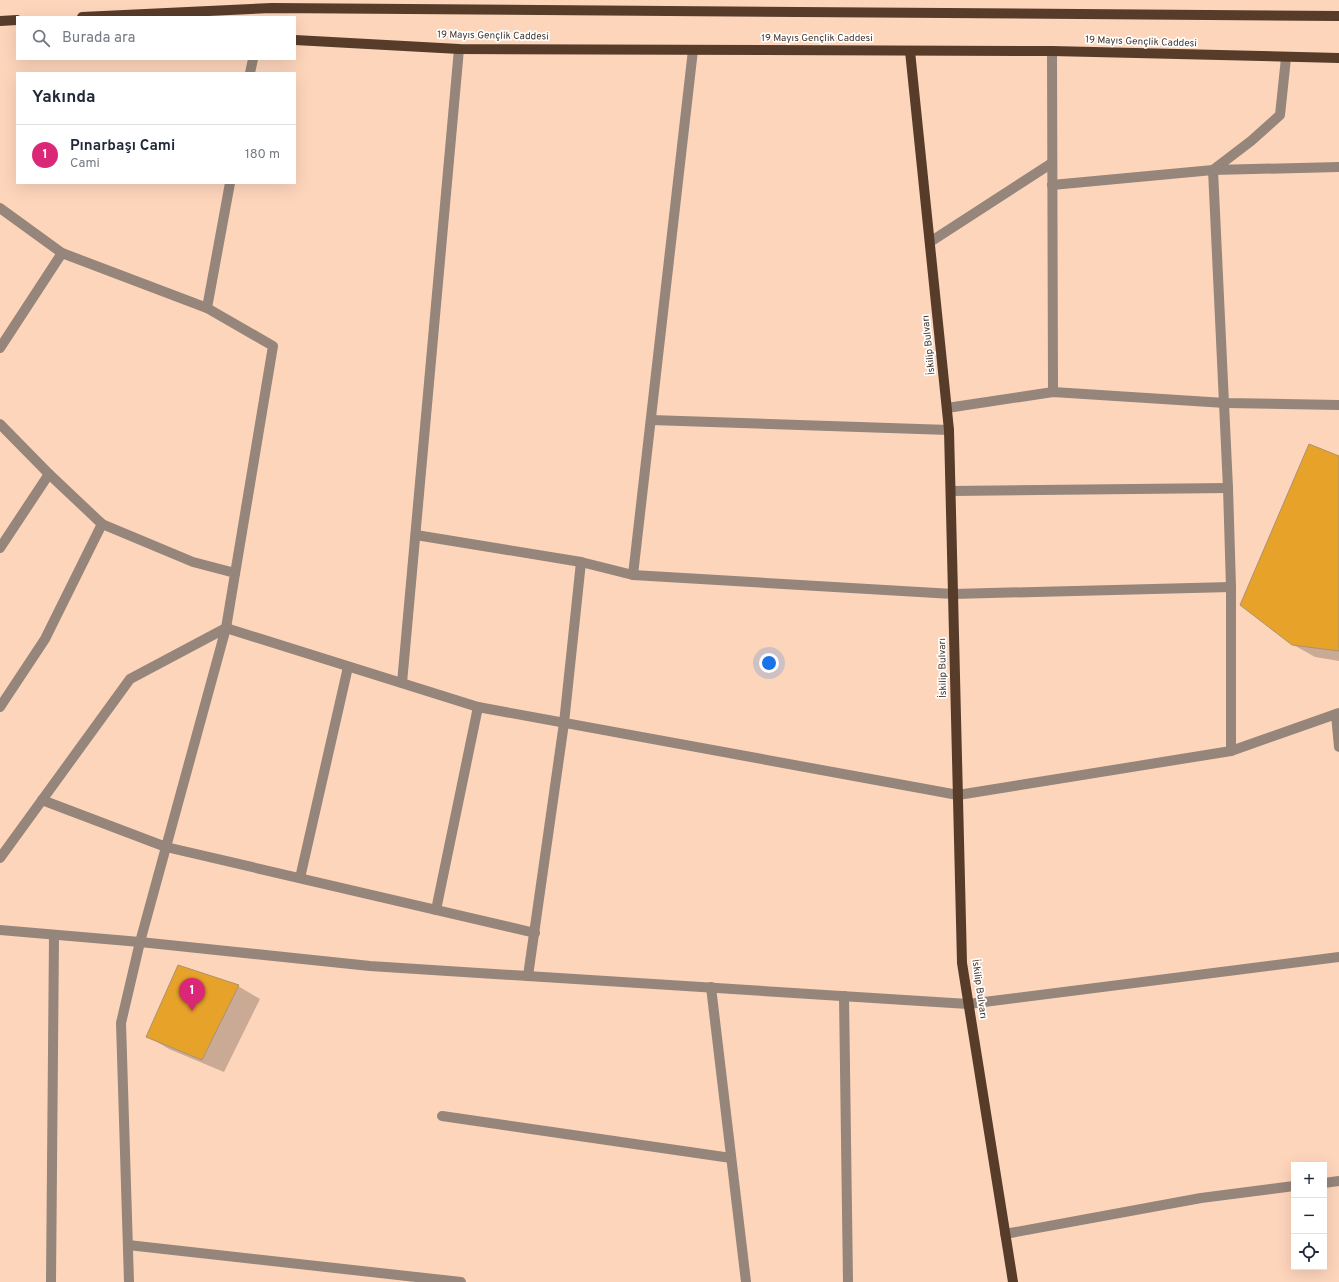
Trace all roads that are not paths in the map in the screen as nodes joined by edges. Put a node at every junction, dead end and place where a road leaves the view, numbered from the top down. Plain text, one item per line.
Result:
1 (321, 3) edge
2 (174, 12) junction
3 (100, 16) edge
4 (189, 16) edge
5 (1339, 16) edge
6 (16, 20) edge
7 (0, 21) edge
8 (296, 40) edge
9 (459, 49) junction
10 (693, 50) junction
11 (910, 51) junction
12 (1052, 51) junction
13 (1286, 58) junction
14 (1339, 58) edge
15 (252, 60) edge
16 (250, 72) edge
17 (1052, 163) junction
18 (1339, 167) edge
19 (1213, 170) junction
20 (230, 184) edge
21 (1052, 185) junction
22 (0, 208) edge
23 (930, 242) junction
24 (62, 253) junction
25 (207, 308) junction
26 (0, 348) edge
27 (1053, 392) junction
28 (1225, 403) junction
29 (1339, 405) edge
30 (947, 408) junction
31 (651, 420) junction
32 (0, 424) edge
33 (949, 430) junction
34 (49, 474) junction
35 (1228, 488) junction
36 (951, 491) junction
37 (102, 524) junction
38 (416, 535) junction
39 (0, 548) edge
40 (581, 562) junction
41 (235, 573) junction
42 (633, 574) junction
43 (1231, 587) junction
44 (953, 594) junction
45 (226, 628) junction
46 (348, 667) junction
47 (402, 684) junction
48 (0, 707) edge
49 (478, 707) junction
50 (1338, 713) edge
51 (564, 723) junction
52 (1339, 747) edge
53 (1231, 750) junction
54 (958, 794) junction
55 (42, 800) junction
56 (166, 847) junction
57 (0, 858) edge
58 (300, 878) junction
59 (436, 910) junction
60 (0, 930) edge
61 (535, 933) junction
62 (54, 935) junction
63 (140, 942) junction
64 (1339, 957) edge
65 (528, 976) junction
66 (711, 987) junction
67 (844, 996) junction
68 (968, 1004) junction
69 (442, 1116) dead end
70 (731, 1158) junction
71 (1339, 1181) edge
72 (1327, 1183) edge
73 (1291, 1186) edge
74 (1005, 1234) junction
75 (128, 1245) junction
76 (51, 1282) edge
77 (129, 1282) edge
78 (461, 1282) edge
79 (746, 1282) edge
80 (848, 1282) edge
81 (1013, 1282) edge

1 - 2 main road
1 - 5 main road
2 - 3 main road
2 - 4 main road
6 - 7 main road
8 - 9 main road, 19 Mayıs Gençlik Caddesi
9 - 10 main road, 19 Mayıs Gençlik Caddesi
9 - 38 street
10 - 11 main road, 19 Mayıs Gençlik Caddesi
10 - 31 street
11 - 12 main road, 19 Mayıs Gençlik Caddesi
11 - 23 main road, İskilip Bulvarı
12 - 13 main road, 19 Mayıs Gençlik Caddesi
12 - 17 street
13 - 14 main road, 19 Mayıs Gençlik Caddesi
13 - 19 street
15 - 16 street
17 - 21 street
17 - 23 street
18 - 19 street
19 - 21 street
19 - 28 street
20 - 25 street
21 - 27 street
22 - 24 street
23 - 30 main road, İskilip Bulvarı
24 - 25 street
24 - 26 street
25 - 41 street
27 - 28 street
27 - 30 street
28 - 29 street
28 - 35 street
30 - 33 main road, İskilip Bulvarı
31 - 33 street
31 - 42 street
32 - 34 street
33 - 36 main road, İskilip Bulvarı
34 - 37 street
34 - 39 street
35 - 36 street
35 - 43 street
36 - 44 main road, İskilip Bulvarı
37 - 41 street
37 - 48 street
38 - 40 street
38 - 47 street
40 - 42 street
40 - 51 street
41 - 45 street
42 - 44 street
43 - 44 street
43 - 53 street
44 - 54 main road, İskilip Bulvarı
45 - 46 street
45 - 55 street
45 - 56 street
46 - 47 street
46 - 58 street
47 - 49 street
49 - 51 street
49 - 59 street
50 - 52 street
50 - 53 street
51 - 54 street
51 - 61 street
53 - 54 street
54 - 68 main road, İskilip Bulvarı
55 - 56 street
55 - 57 street
56 - 58 street
56 - 63 street
58 - 59 street
59 - 61 street
60 - 62 street
61 - 65 street
62 - 63 street
62 - 76 street
63 - 65 street
63 - 75 street
64 - 68 street
65 - 66 street
66 - 67 street
66 - 70 street
67 - 68 street
67 - 80 street
68 - 74 main road, İskilip Bulvarı
69 - 70 street
70 - 79 street
71 - 72 street
73 - 74 street
74 - 81 main road, İskilip Bulvarı
75 - 77 street
75 - 78 street

